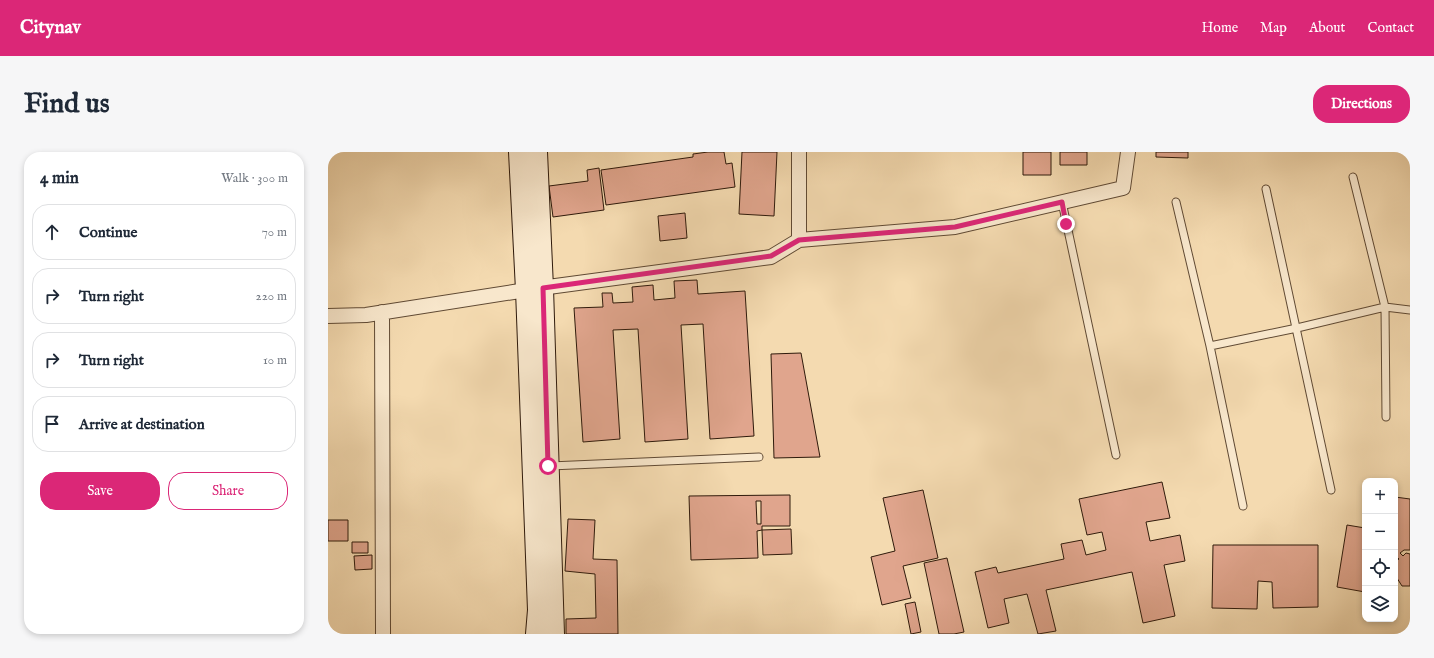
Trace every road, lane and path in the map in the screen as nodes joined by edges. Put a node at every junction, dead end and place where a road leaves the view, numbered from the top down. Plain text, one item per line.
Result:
1 (519, 152) edge
2 (536, 152) edge
3 (799, 152) edge
4 (1128, 152) edge
5 (1353, 177) dead end
6 (1266, 189) dead end
7 (1062, 202) junction
8 (1176, 202) dead end
9 (799, 240) junction
10 (535, 289) junction
11 (1385, 307) junction
12 (1410, 310) edge
13 (382, 312) junction
14 (328, 316) edge
15 (1297, 328) junction
16 (1210, 346) junction
17 (1386, 417) dead end
18 (1116, 455) dead end
19 (758, 457) dead end
20 (548, 466) junction
21 (1331, 490) dead end
22 (1243, 506) dead end
23 (384, 634) edge
24 (536, 634) edge
25 (554, 634) edge

1 - 10 street
2 - 10 street
3 - 9 street
4 - 7 street
5 - 11 lane
6 - 15 lane
7 - 9 street
7 - 18 lane
8 - 16 lane
9 - 10 street
10 - 13 street
10 - 20 street
10 - 24 street
11 - 12 lane
11 - 15 lane
11 - 17 lane
13 - 14 street
13 - 23 street
15 - 16 lane
15 - 21 lane
16 - 22 lane
19 - 20 lane
20 - 25 street

